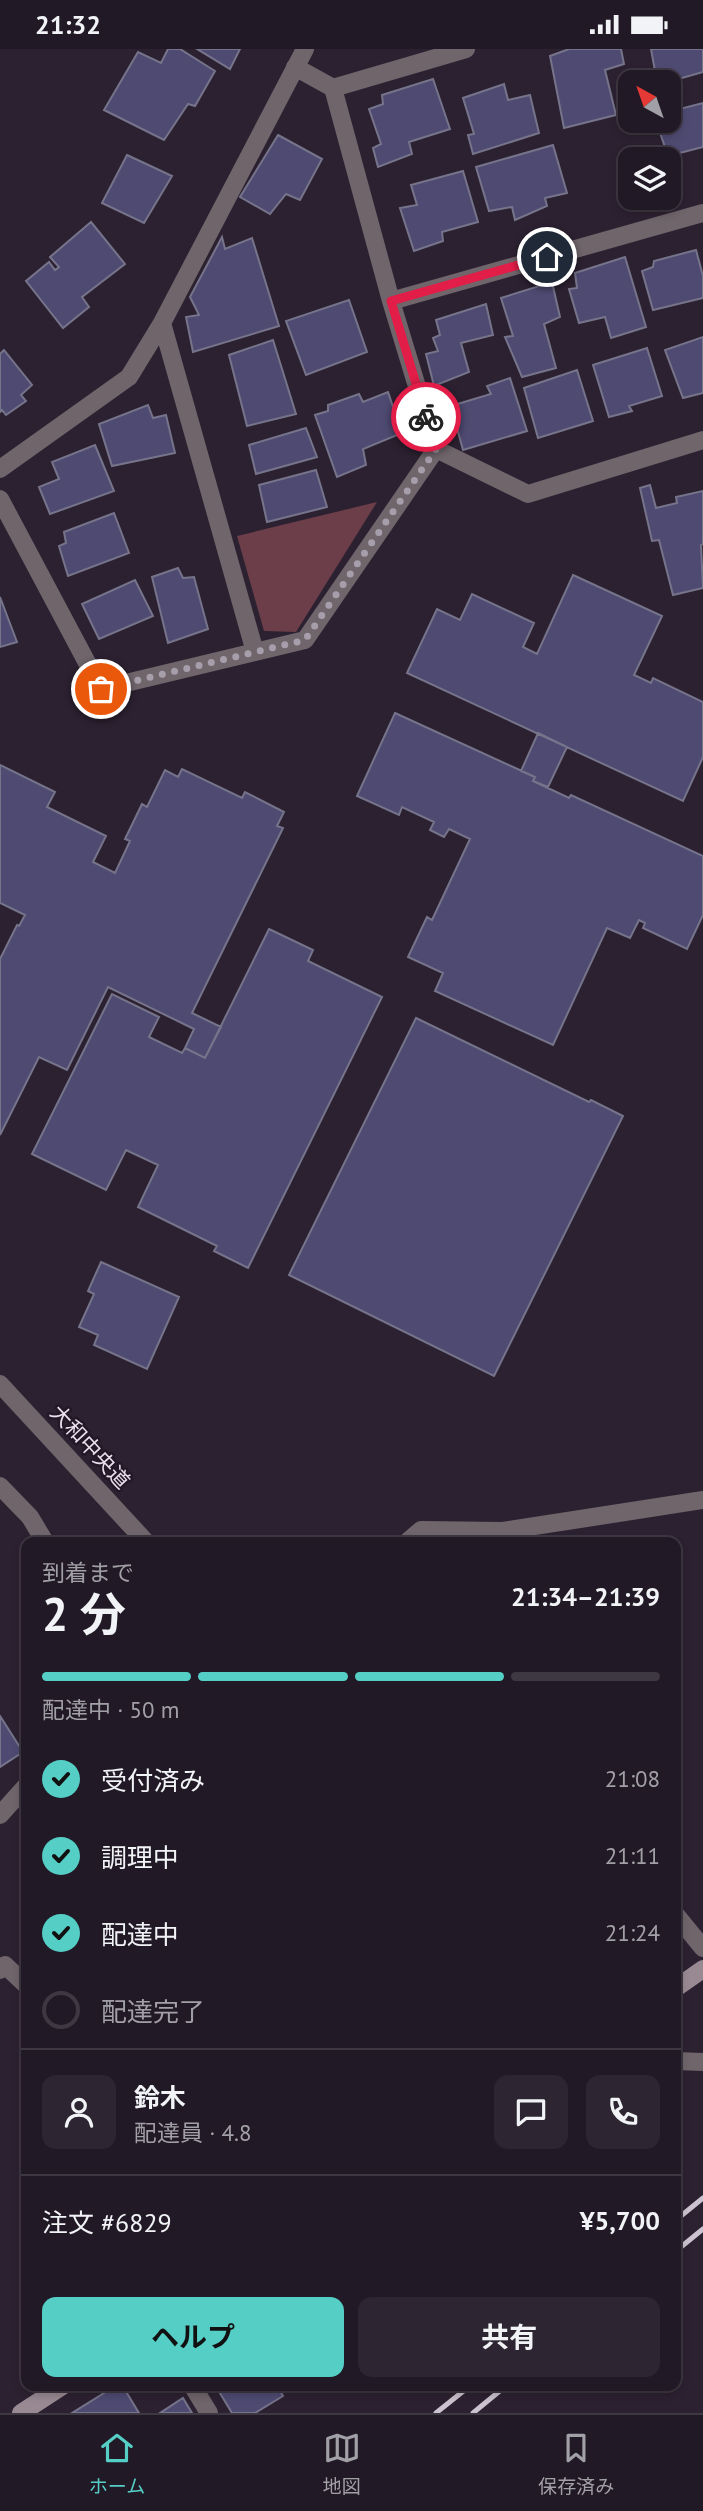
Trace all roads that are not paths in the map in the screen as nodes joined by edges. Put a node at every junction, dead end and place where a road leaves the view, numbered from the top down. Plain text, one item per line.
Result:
1 (305, 49) edge
2 (466, 49) edge
3 (295, 67) junction
4 (333, 88) junction
5 (703, 213) edge
6 (391, 301) junction
7 (162, 323) junction
8 (703, 440) edge
9 (436, 449) junction
10 (0, 469) edge
11 (0, 499) edge
12 (256, 652) junction
13 (0, 1384) edge
14 (0, 1486) edge
15 (703, 1500) edge
16 (502, 1536) edge
17 (42, 1537) edge
18 (141, 1537) edge
19 (413, 1537) edge
20 (21, 1792) edge
21 (0, 1815) edge
22 (681, 1921) edge
23 (703, 1948) edge
24 (703, 1969) edge
25 (0, 1970) edge
26 (21, 1980) edge
27 (681, 1985) edge
28 (681, 2060) edge
29 (703, 2062) edge
30 (55, 2391) edge
31 (196, 2391) edge
32 (21, 2413) edge
33 (209, 2413) edge

1 - 3 street
2 - 4 street
3 - 4 street
3 - 7 street
4 - 6 street
5 - 6 street
6 - 9 street
7 - 10 street
7 - 12 street
8 - 9 street
9 - 12 street
11 - 12 street
13 - 18 street, 大和中央道
14 - 17 street
15 - 16 street
16 - 19 street
20 - 21 street
22 - 23 street
24 - 27 main road
25 - 26 street
28 - 29 street
30 - 32 main road
31 - 33 street

